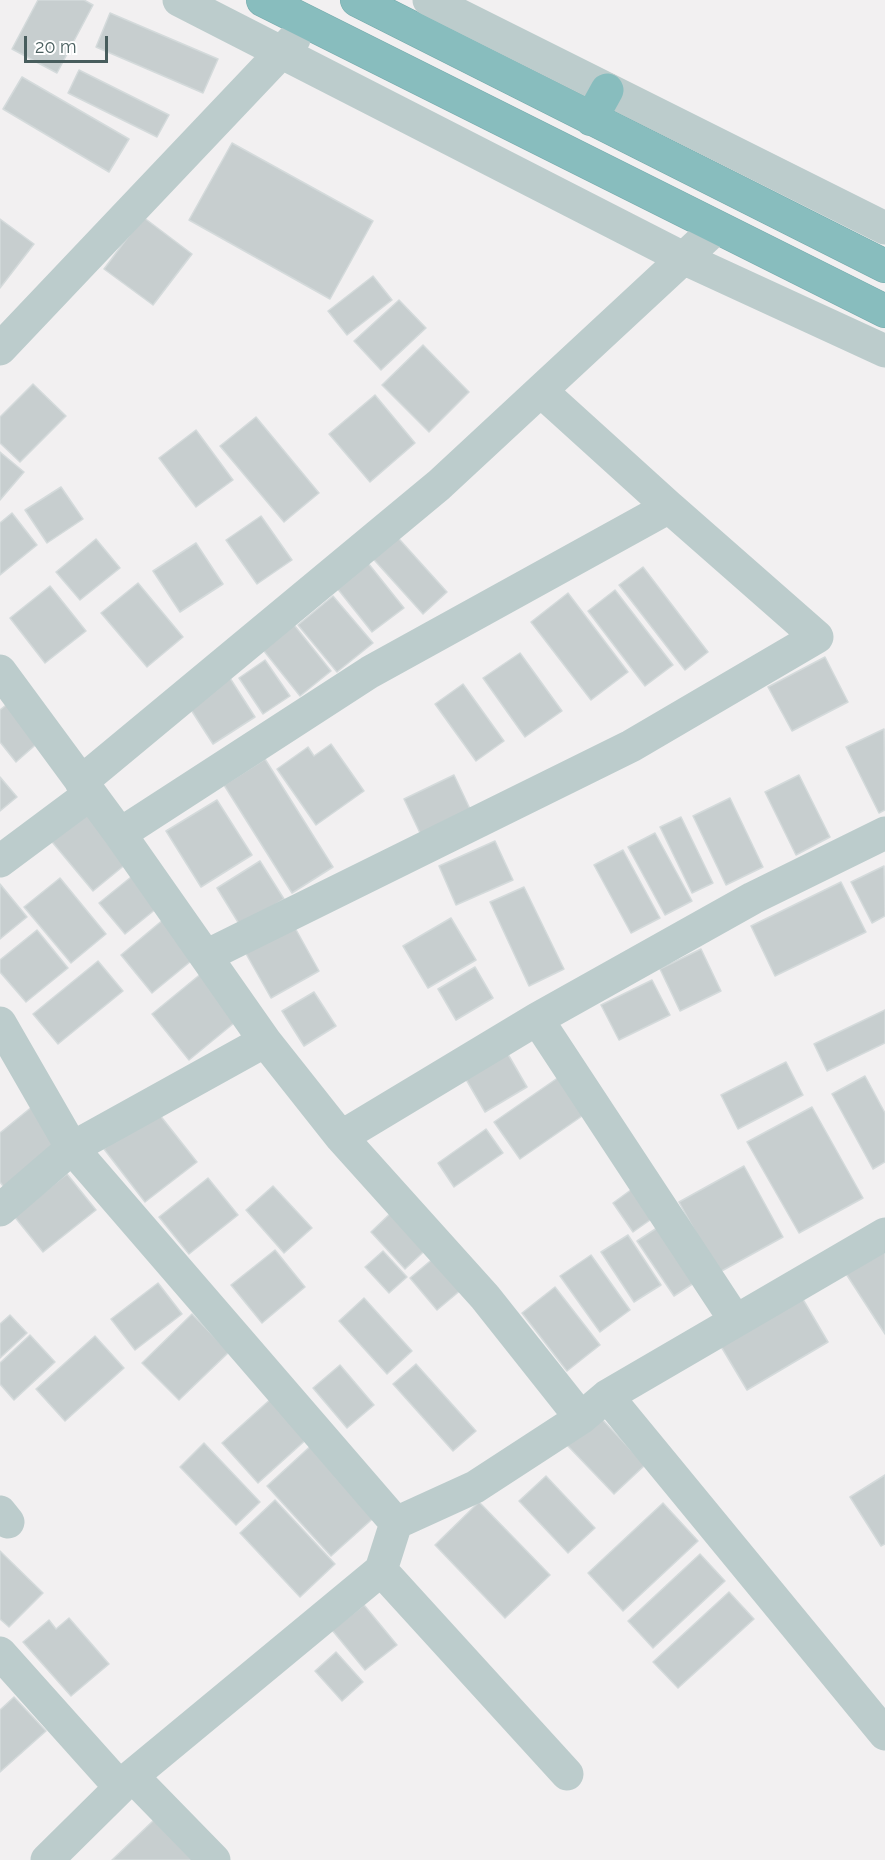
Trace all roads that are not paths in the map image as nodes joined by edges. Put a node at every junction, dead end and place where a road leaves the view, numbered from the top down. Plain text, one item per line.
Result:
1 (179, 0) edge
2 (263, 0) edge
3 (357, 0) edge
4 (429, 0) edge
5 (309, 24) junction
6 (280, 53) junction
7 (607, 90) junction
8 (591, 119) junction
9 (716, 228) junction
10 (885, 228) edge
11 (683, 258) junction
12 (885, 266) edge
13 (885, 311) edge
14 (0, 349) edge
15 (885, 351) edge
16 (541, 391) junction
17 (669, 507) junction
18 (0, 671) edge
19 (86, 788) junction
20 (885, 833) edge
21 (120, 834) junction
22 (0, 861) edge
23 (206, 956) junction
24 (537, 1019) junction
25 (0, 1023) edge
26 (265, 1041) junction
27 (341, 1137) junction
28 (72, 1148) junction
29 (0, 1210) edge
30 (885, 1234) edge
31 (735, 1320) junction
32 (607, 1396) junction
33 (581, 1418) junction
34 (396, 1523) junction
35 (381, 1570) junction
36 (0, 1653) edge
37 (885, 1734) edge
38 (567, 1774) dead end
39 (132, 1776) junction
40 (46, 1860) edge
41 (214, 1860) edge

1 - 6 street
2 - 5 highway
3 - 8 highway
4 - 7 street
5 - 6 street
5 - 9 highway
6 - 11 street
6 - 14 street
7 - 8 highway
7 - 10 street
8 - 12 highway
9 - 11 street
9 - 13 highway
11 - 15 street
11 - 16 street
16 - 17 street
16 - 19 street
17 - 21 street
17 - 23 street
18 - 19 street
19 - 21 street
19 - 22 street
20 - 24 street
21 - 23 street
23 - 26 street
24 - 27 street
24 - 31 street
25 - 28 street
26 - 27 street
26 - 28 street
27 - 33 street
28 - 29 street
28 - 34 street
30 - 31 street
31 - 32 street
32 - 33 street
32 - 37 street
33 - 34 street
34 - 35 street
35 - 38 street
35 - 39 street
36 - 39 street
39 - 40 street
39 - 41 street

